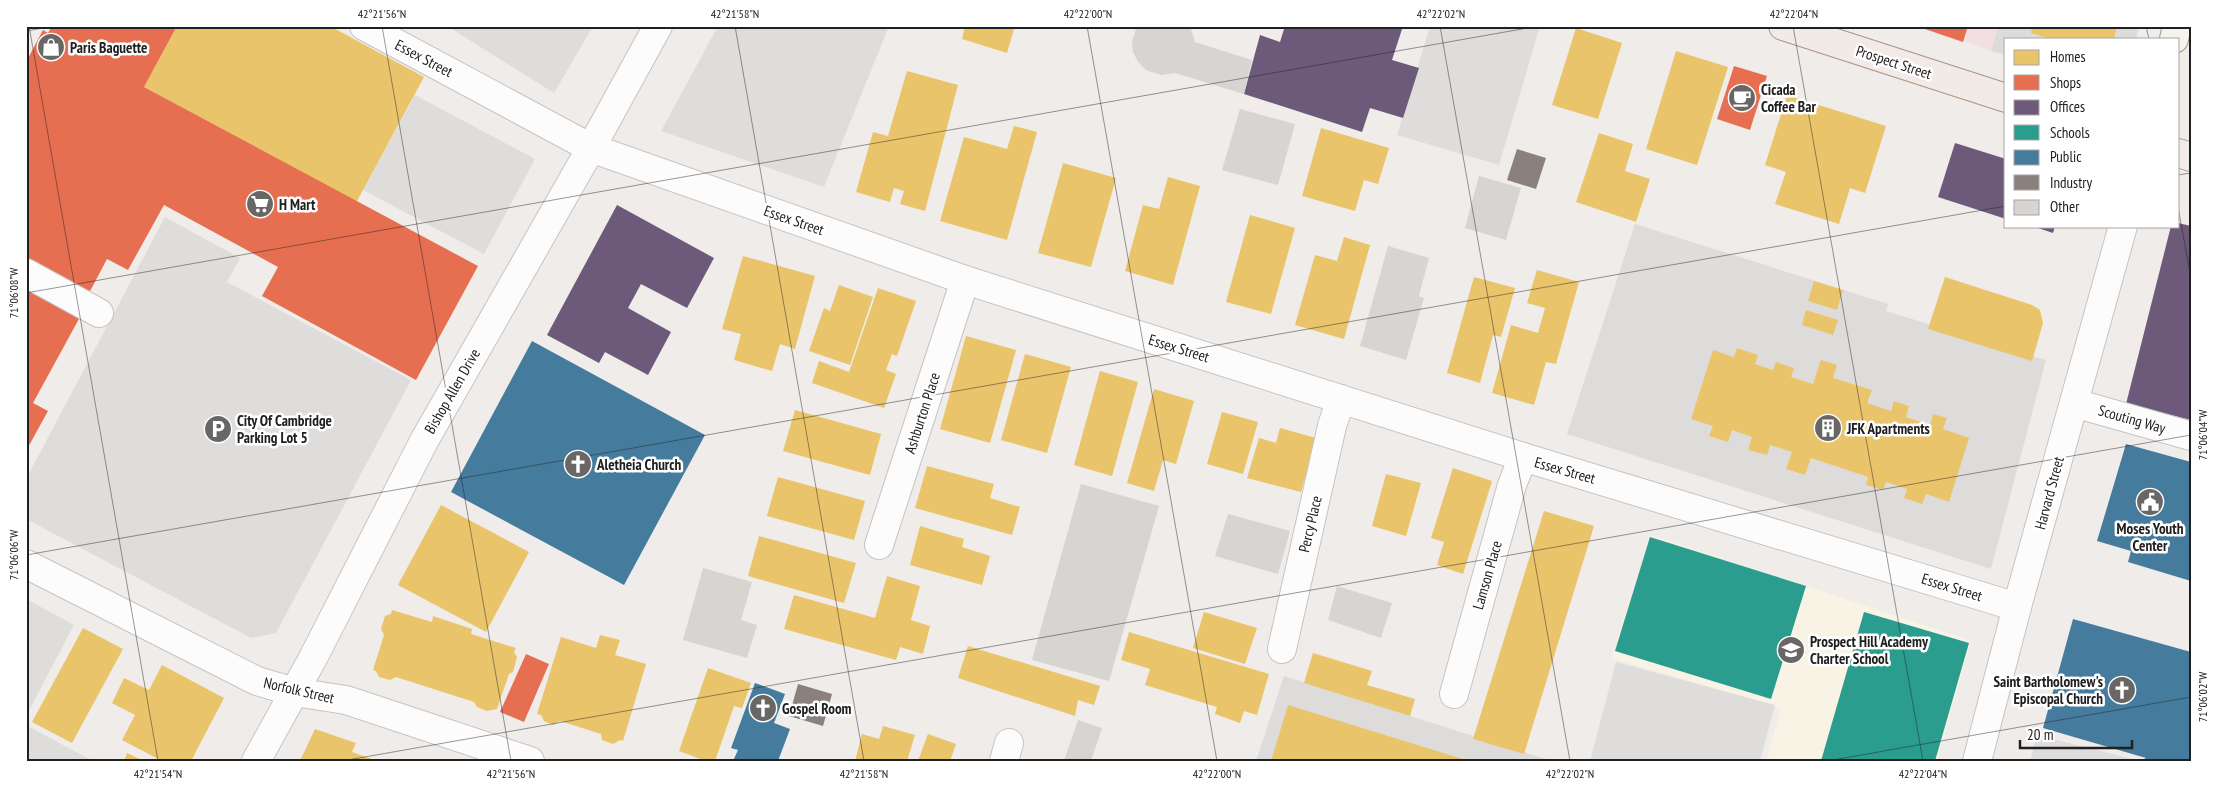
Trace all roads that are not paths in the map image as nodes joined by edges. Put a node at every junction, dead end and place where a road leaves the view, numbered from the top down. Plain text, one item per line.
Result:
1 (364, 26) edge
2 (658, 26) edge
3 (1782, 26) edge
4 (2004, 97) edge
5 (591, 148) junction
6 (2122, 228) edge
7 (26, 273) edge
8 (965, 280) junction
9 (100, 313) dead end
10 (1341, 399) junction
11 (2074, 403) junction
12 (2191, 436) edge
13 (1523, 457) junction
14 (879, 545) dead end
15 (26, 564) edge
16 (2017, 607) junction
17 (1282, 649) dead end
18 (294, 692) junction
19 (1454, 694) dead end
20 (256, 761) edge
21 (530, 761) edge
22 (1977, 761) edge

1 - 5 street, Essex Street
2 - 5 street, Bishop Allen Drive
3 - 4 main road, Prospect Street
5 - 8 street, Essex Street
5 - 18 street, Bishop Allen Drive
6 - 11 street, Harvard Street
7 - 9 street
8 - 10 street, Essex Street
8 - 14 street, Ashburton Place
10 - 13 street, Essex Street
10 - 17 street, Percy Place
11 - 12 street, Scouting Way
11 - 16 street, Harvard Street
13 - 16 street, Essex Street
13 - 19 street, Lamson Place
15 - 18 street, Norfolk Street
16 - 22 street, Harvard Street
18 - 20 street, Bishop Allen Drive
18 - 21 street, Norfolk Street

